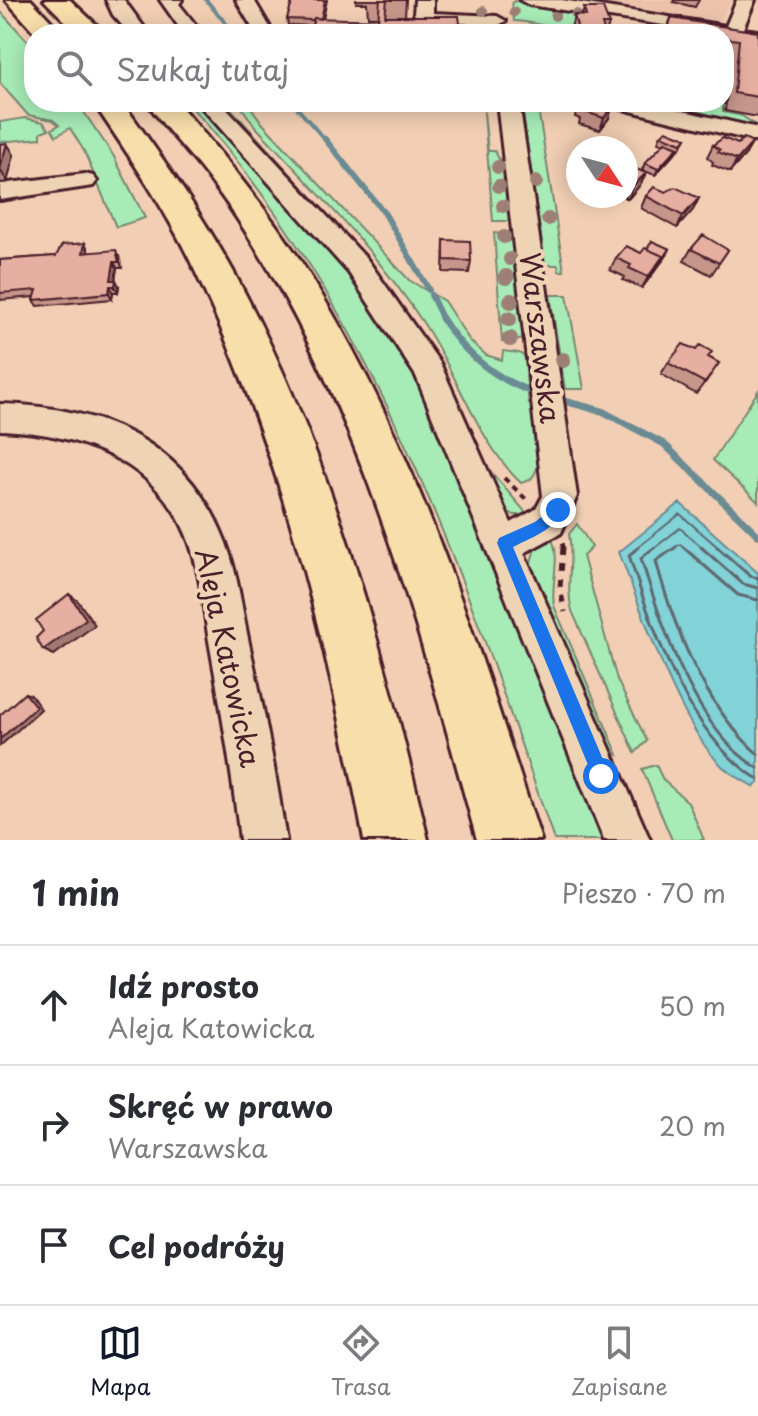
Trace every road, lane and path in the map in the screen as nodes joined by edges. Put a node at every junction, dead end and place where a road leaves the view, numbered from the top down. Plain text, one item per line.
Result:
1 (18, 0) edge
2 (56, 0) edge
3 (173, 0) edge
4 (245, 0) edge
5 (424, 0) edge
6 (495, 0) edge
7 (529, 0) edge
8 (746, 0) edge
9 (117, 2) edge
10 (451, 10) edge
11 (41, 24) edge
12 (82, 24) edge
13 (133, 24) edge
14 (186, 24) edge
15 (259, 24) edge
16 (490, 24) edge
17 (498, 24) edge
18 (677, 24) edge
19 (734, 28) edge
20 (734, 33) edge
21 (758, 37) edge
22 (114, 112) edge
23 (170, 112) edge
24 (217, 112) edge
25 (502, 112) edge
26 (660, 112) edge
27 (728, 112) edge
28 (733, 113) dead end
29 (758, 135) edge
30 (85, 181) dead end
31 (0, 192) edge
32 (0, 417) edge
33 (560, 536) dead end
34 (505, 543) junction
35 (566, 616) dead end
36 (263, 840) edge
37 (396, 840) edge
38 (509, 840) edge
39 (627, 840) edge

1 - 11 highway
2 - 12 highway
3 - 14 street
4 - 15 street
5 - 10 street
6 - 17 street
7 - 18 street
8 - 19 street
9 - 13 street
10 - 16 street
20 - 21 street
22 - 37 highway
23 - 38 highway
24 - 34 street
25 - 34 street, Warszawska
26 - 29 street
27 - 28 path
30 - 31 street
32 - 36 street, Aleja Katowicka
33 - 35 path
34 - 39 street

